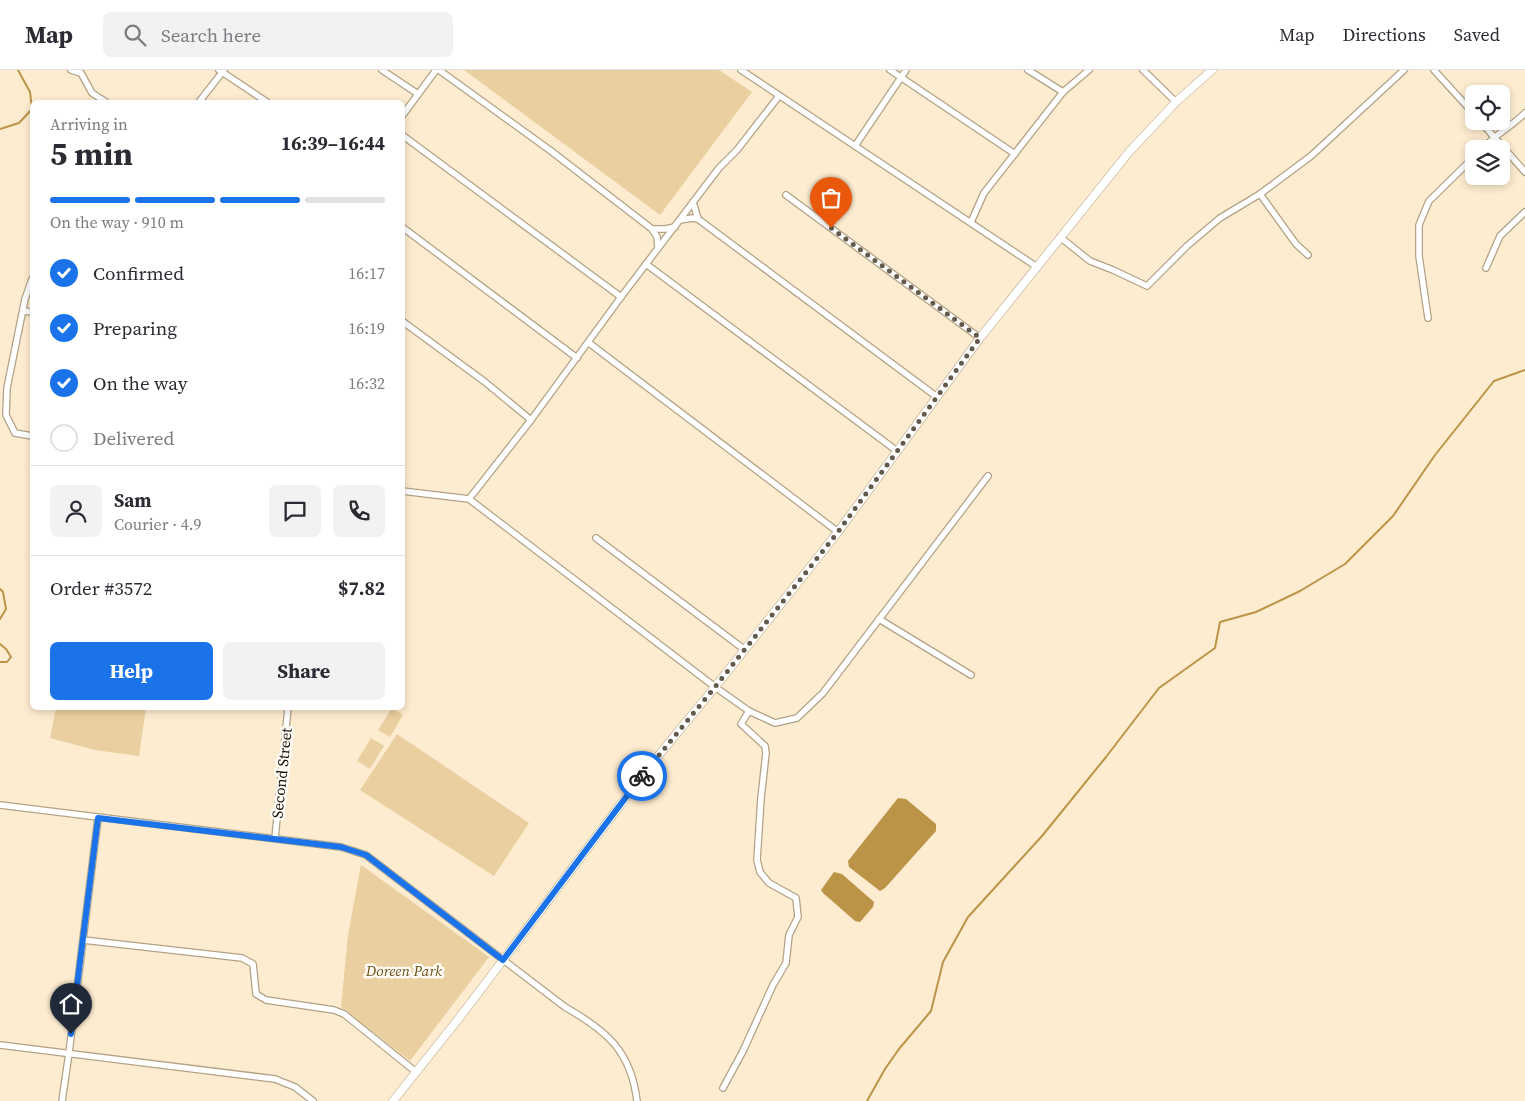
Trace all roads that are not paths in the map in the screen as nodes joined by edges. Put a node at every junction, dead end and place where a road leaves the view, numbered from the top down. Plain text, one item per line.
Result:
1 (71, 70) edge
2 (382, 70) edge
3 (438, 70) edge
4 (741, 70) edge
5 (890, 70) edge
6 (906, 70) edge
7 (1028, 70) edge
8 (1089, 70) edge
9 (1143, 70) edge
10 (1212, 70) edge
11 (1404, 70) edge
12 (1434, 70) edge
13 (222, 71) edge
14 (901, 78) junction
15 (1063, 92) junction
16 (418, 94) junction
17 (779, 96) junction
18 (103, 100) edge
19 (200, 100) edge
20 (264, 100) edge
21 (1176, 102) junction
22 (1465, 104) edge
23 (405, 112) edge
24 (1525, 113) edge
25 (1488, 130) edge
26 (405, 137) edge
27 (1494, 137) junction
28 (1491, 140) edge
29 (854, 146) junction
30 (1015, 154) junction
31 (1465, 166) edge
32 (1525, 172) edge
33 (1260, 194) junction
34 (786, 195) dead end
35 (693, 202) junction
36 (1525, 212) edge
37 (698, 219) junction
38 (680, 220) junction
39 (970, 222) junction
40 (675, 227) junction
41 (405, 229) edge
42 (652, 229) junction
43 (1060, 237) junction
44 (657, 250) junction
45 (1308, 255) dead end
46 (646, 264) junction
47 (1037, 267) junction
48 (1486, 268) dead end
49 (30, 285) edge
50 (621, 297) junction
51 (23, 311) junction
52 (30, 312) edge
53 (1428, 318) dead end
54 (405, 323) edge
55 (980, 338) junction
56 (589, 342) junction
57 (577, 358) junction
58 (937, 397) junction
59 (531, 420) junction
60 (30, 436) edge
61 (897, 451) junction
62 (988, 476) dead end
63 (405, 491) edge
64 (469, 499) junction
65 (838, 532) junction
66 (596, 538) dead end
67 (879, 619) junction
68 (745, 650) junction
69 (971, 675) dead end
70 (715, 687) junction
71 (288, 710) edge
72 (749, 712) junction
73 (0, 805) edge
74 (98, 818) junction
75 (275, 838) junction
76 (82, 940) junction
77 (503, 960) junction
78 (0, 1045) edge
79 (69, 1054) junction
80 (416, 1072) junction
81 (723, 1088) dead end
82 (62, 1101) edge
83 (313, 1101) edge
84 (392, 1101) edge
85 (637, 1101) edge

1 - 18 street
2 - 16 street
3 - 16 street
3 - 42 street
4 - 17 street
5 - 14 street
6 - 14 street
7 - 15 street
8 - 15 street
9 - 21 street
10 - 21 main road
11 - 33 street
12 - 22 street
13 - 19 street
13 - 20 street
14 - 29 street
14 - 30 street
15 - 30 street
16 - 23 street
17 - 29 street
17 - 35 street
21 - 43 main road
24 - 27 street
25 - 27 street
26 - 50 street
27 - 28 street
27 - 32 street
29 - 39 street
30 - 39 street
31 - 53 street
33 - 43 street
33 - 45 street
34 - 55 street
35 - 37 street
35 - 38 street
36 - 48 street
37 - 38 street
37 - 58 street
38 - 40 street
39 - 47 street
40 - 42 street
40 - 44 street
41 - 57 street
42 - 44 street
43 - 47 main road
44 - 46 street
46 - 50 street
46 - 61 street
47 - 55 main road
49 - 51 street
50 - 56 street
51 - 52 street
51 - 60 street
54 - 59 street
55 - 58 main road
56 - 57 street
56 - 65 street
57 - 59 street
58 - 61 main road
59 - 64 street
61 - 65 main road
62 - 67 street
63 - 64 street
64 - 70 street
65 - 68 main road
66 - 68 street
67 - 69 street
67 - 72 street
68 - 70 main road
70 - 72 street
70 - 77 main road
71 - 75 street, Second Street
72 - 81 street
73 - 74 street
74 - 75 street
74 - 76 street
75 - 77 street
76 - 79 street
76 - 80 street
77 - 80 main road
77 - 85 street
78 - 79 street
79 - 82 street
79 - 83 street
80 - 84 main road

